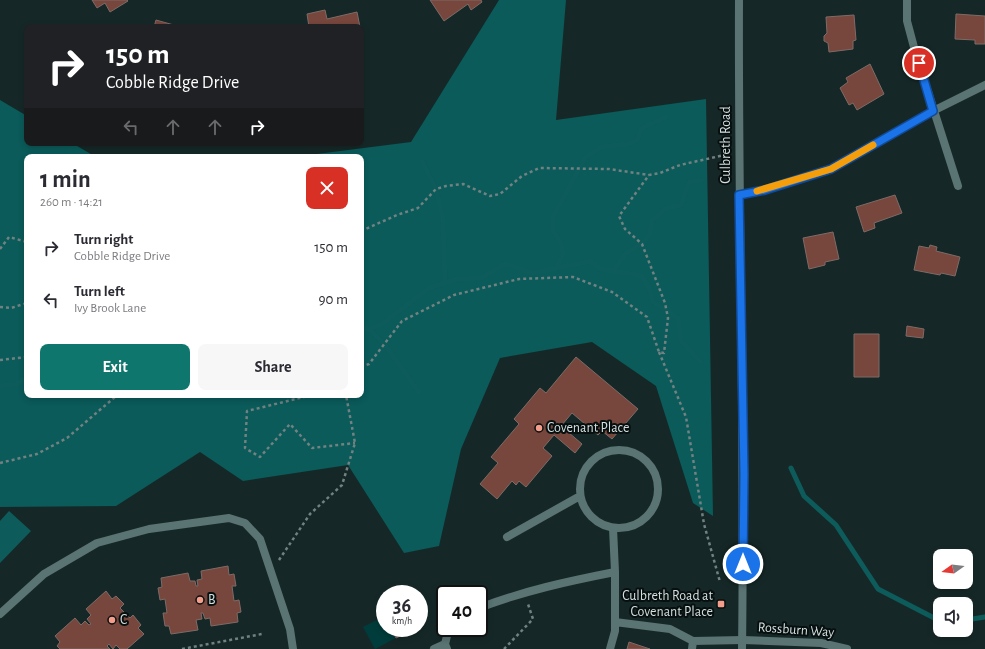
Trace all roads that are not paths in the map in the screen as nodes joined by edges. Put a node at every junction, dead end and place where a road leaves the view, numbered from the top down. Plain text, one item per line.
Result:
1 (739, 0) edge
2 (907, 0) edge
3 (985, 85) edge
4 (933, 111) junction
5 (958, 186) dead end
6 (739, 195) junction
7 (580, 496) junction
8 (613, 528) junction
9 (507, 537) dead end
10 (615, 572) junction
11 (488, 605) edge
12 (0, 614) edge
13 (615, 622) junction
14 (743, 640) junction
15 (693, 645) edge
16 (446, 646) edge
17 (293, 649) edge
18 (434, 649) edge
19 (610, 649) edge
20 (742, 649) edge
21 (847, 649) edge

1 - 6 street, Culbreth Road
2 - 4 street
3 - 4 street
4 - 5 street
4 - 6 street
6 - 14 street, Culbreth Road
7 - 8 street
7 - 8 street
7 - 9 street
8 - 10 street
10 - 11 street
10 - 13 street
12 - 17 street
13 - 15 street
13 - 19 street
14 - 15 street, Rossburn Way
14 - 20 street, Culbreth Road
14 - 21 street, Rossburn Way
16 - 18 street

